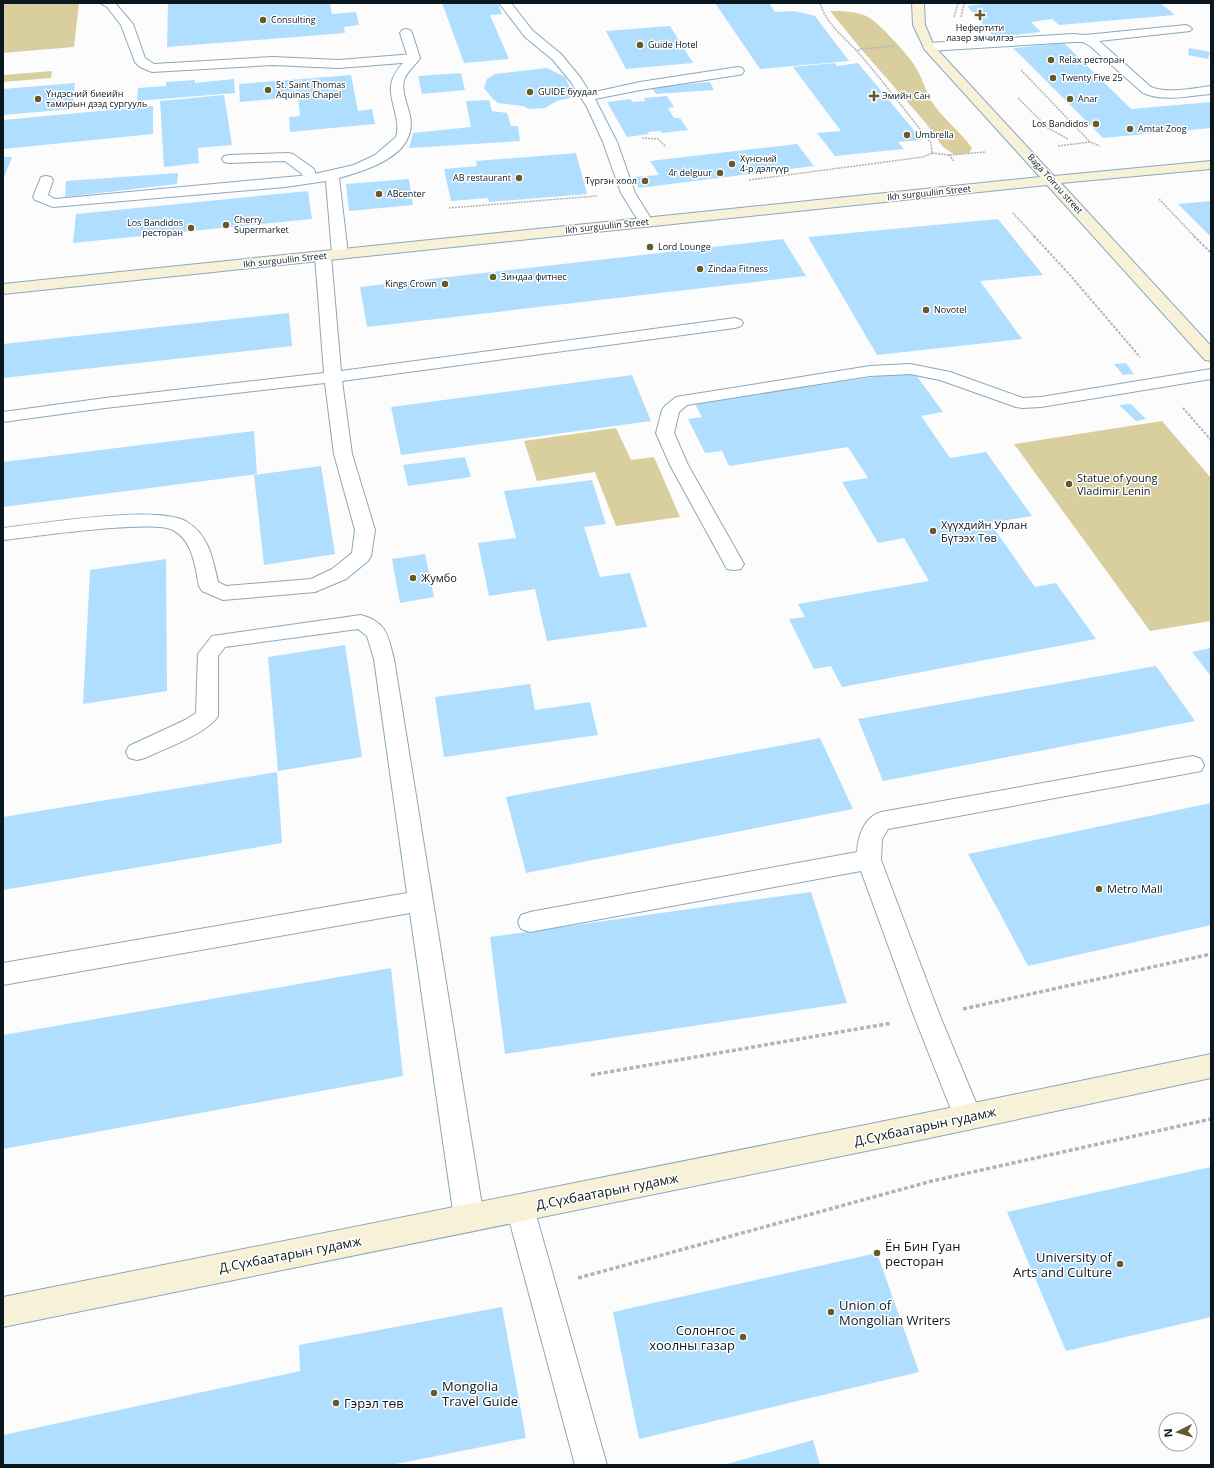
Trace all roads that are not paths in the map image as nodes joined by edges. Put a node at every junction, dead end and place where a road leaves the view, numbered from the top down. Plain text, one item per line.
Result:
1 (106, 3) edge
2 (505, 3) edge
3 (918, 3) edge
4 (1186, 29) dead end
5 (406, 32) dead end
6 (1085, 39) junction
7 (929, 47) junction
8 (414, 58) junction
9 (738, 71) dead end
10 (1211, 90) edge
11 (587, 97) junction
12 (230, 159) dead end
13 (1211, 165) edge
14 (332, 176) junction
15 (310, 179) junction
16 (46, 180) dead end
17 (1051, 180) junction
18 (646, 222) junction
19 (331, 255) junction
20 (3, 289) edge
21 (735, 323) dead end
22 (1211, 356) edge
23 (1211, 374) edge
24 (333, 378) junction
25 (3, 417) edge
26 (3, 534) edge
27 (734, 564) dead end
28 (137, 752) dead end
29 (1193, 765) dead end
30 (869, 860) junction
31 (420, 902) junction
32 (530, 922) dead end
33 (3, 974) edge
34 (1211, 1066) edge
35 (968, 1117) junction
36 (520, 1208) junction
37 (469, 1218) junction
38 (3, 1312) edge
39 (591, 1465) edge

1 - 8 street
2 - 11 street
3 - 7 main road, Baga Toiruu street
4 - 6 street
5 - 8 street
6 - 7 street
6 - 10 street
7 - 17 main road, Baga Toiruu street
8 - 14 street
9 - 11 street
11 - 18 street
12 - 15 street
13 - 17 main road, Ikh surguuliin Street
14 - 15 street
14 - 19 street
15 - 16 street
17 - 18 main road, Ikh surguuliin Street
17 - 22 main road, Baga Toiruu street
18 - 19 main road, Ikh surguuliin Street
19 - 20 main road, Ikh surguuliin Street
19 - 24 street
21 - 24 street
23 - 27 street
24 - 25 street
24 - 26 street
28 - 31 street
29 - 30 street
30 - 32 street
30 - 35 street
31 - 33 street
31 - 37 street
34 - 35 main road, Д.Сүхбаатарын гудамж
35 - 36 main road, Д.Сүхбаатарын гудамж
36 - 37 main road, Д.Сүхбаатарын гудамж
36 - 39 street
37 - 38 main road, Д.Сүхбаатарын гудамж

